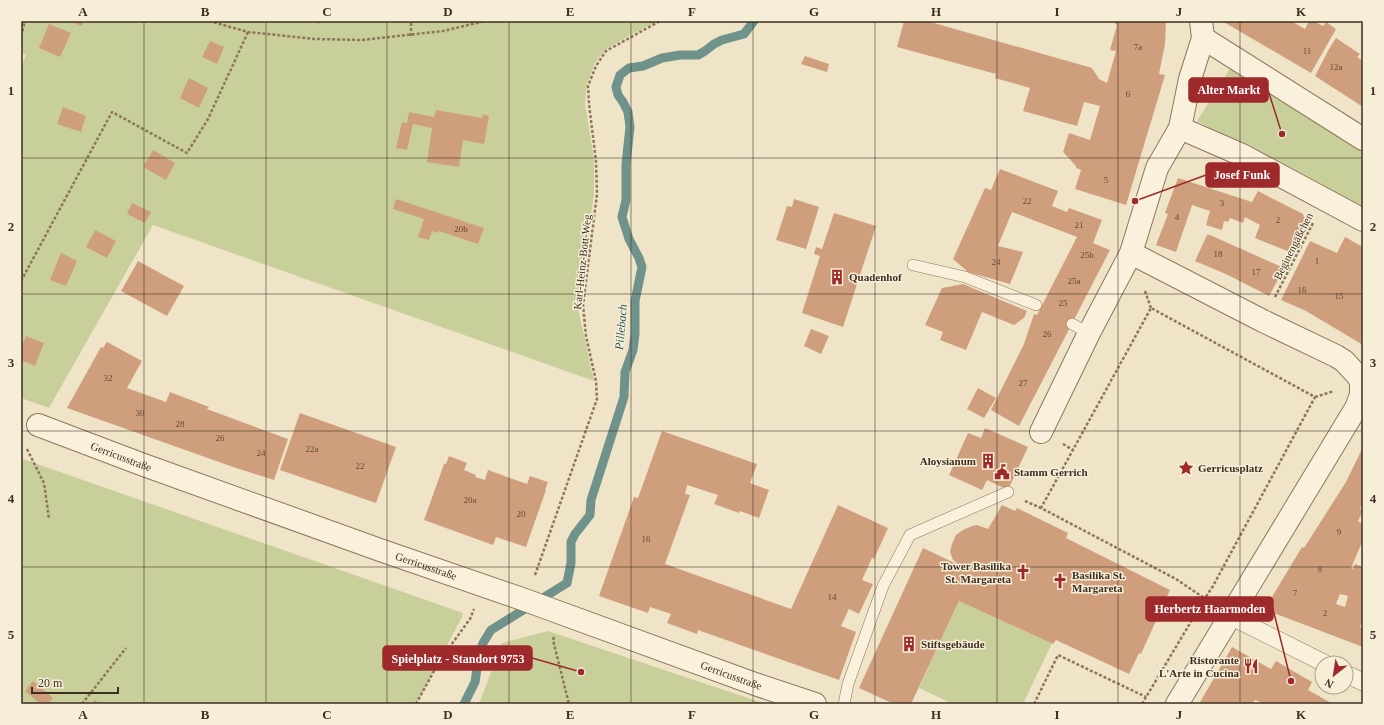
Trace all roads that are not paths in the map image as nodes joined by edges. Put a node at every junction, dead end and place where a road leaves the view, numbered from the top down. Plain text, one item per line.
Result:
1 (1202, 29) edge
2 (1180, 128) junction
3 (1363, 139) edge
4 (1363, 220) edge
5 (1131, 253) junction
6 (913, 266) dead end
7 (1036, 305) dead end
8 (38, 425) dead end
9 (1041, 432) dead end
10 (1008, 492) dead end
11 (1230, 616) junction
12 (1314, 658) edge
13 (815, 704) edge
14 (844, 704) edge
15 (1177, 704) edge

1 - 2 street
1 - 3 street
2 - 4 street
2 - 5 street
5 - 9 street
5 - 11 street
6 - 7 lane
8 - 13 street, Gerricusstraße
10 - 14 lane
11 - 12 street
11 - 15 street

